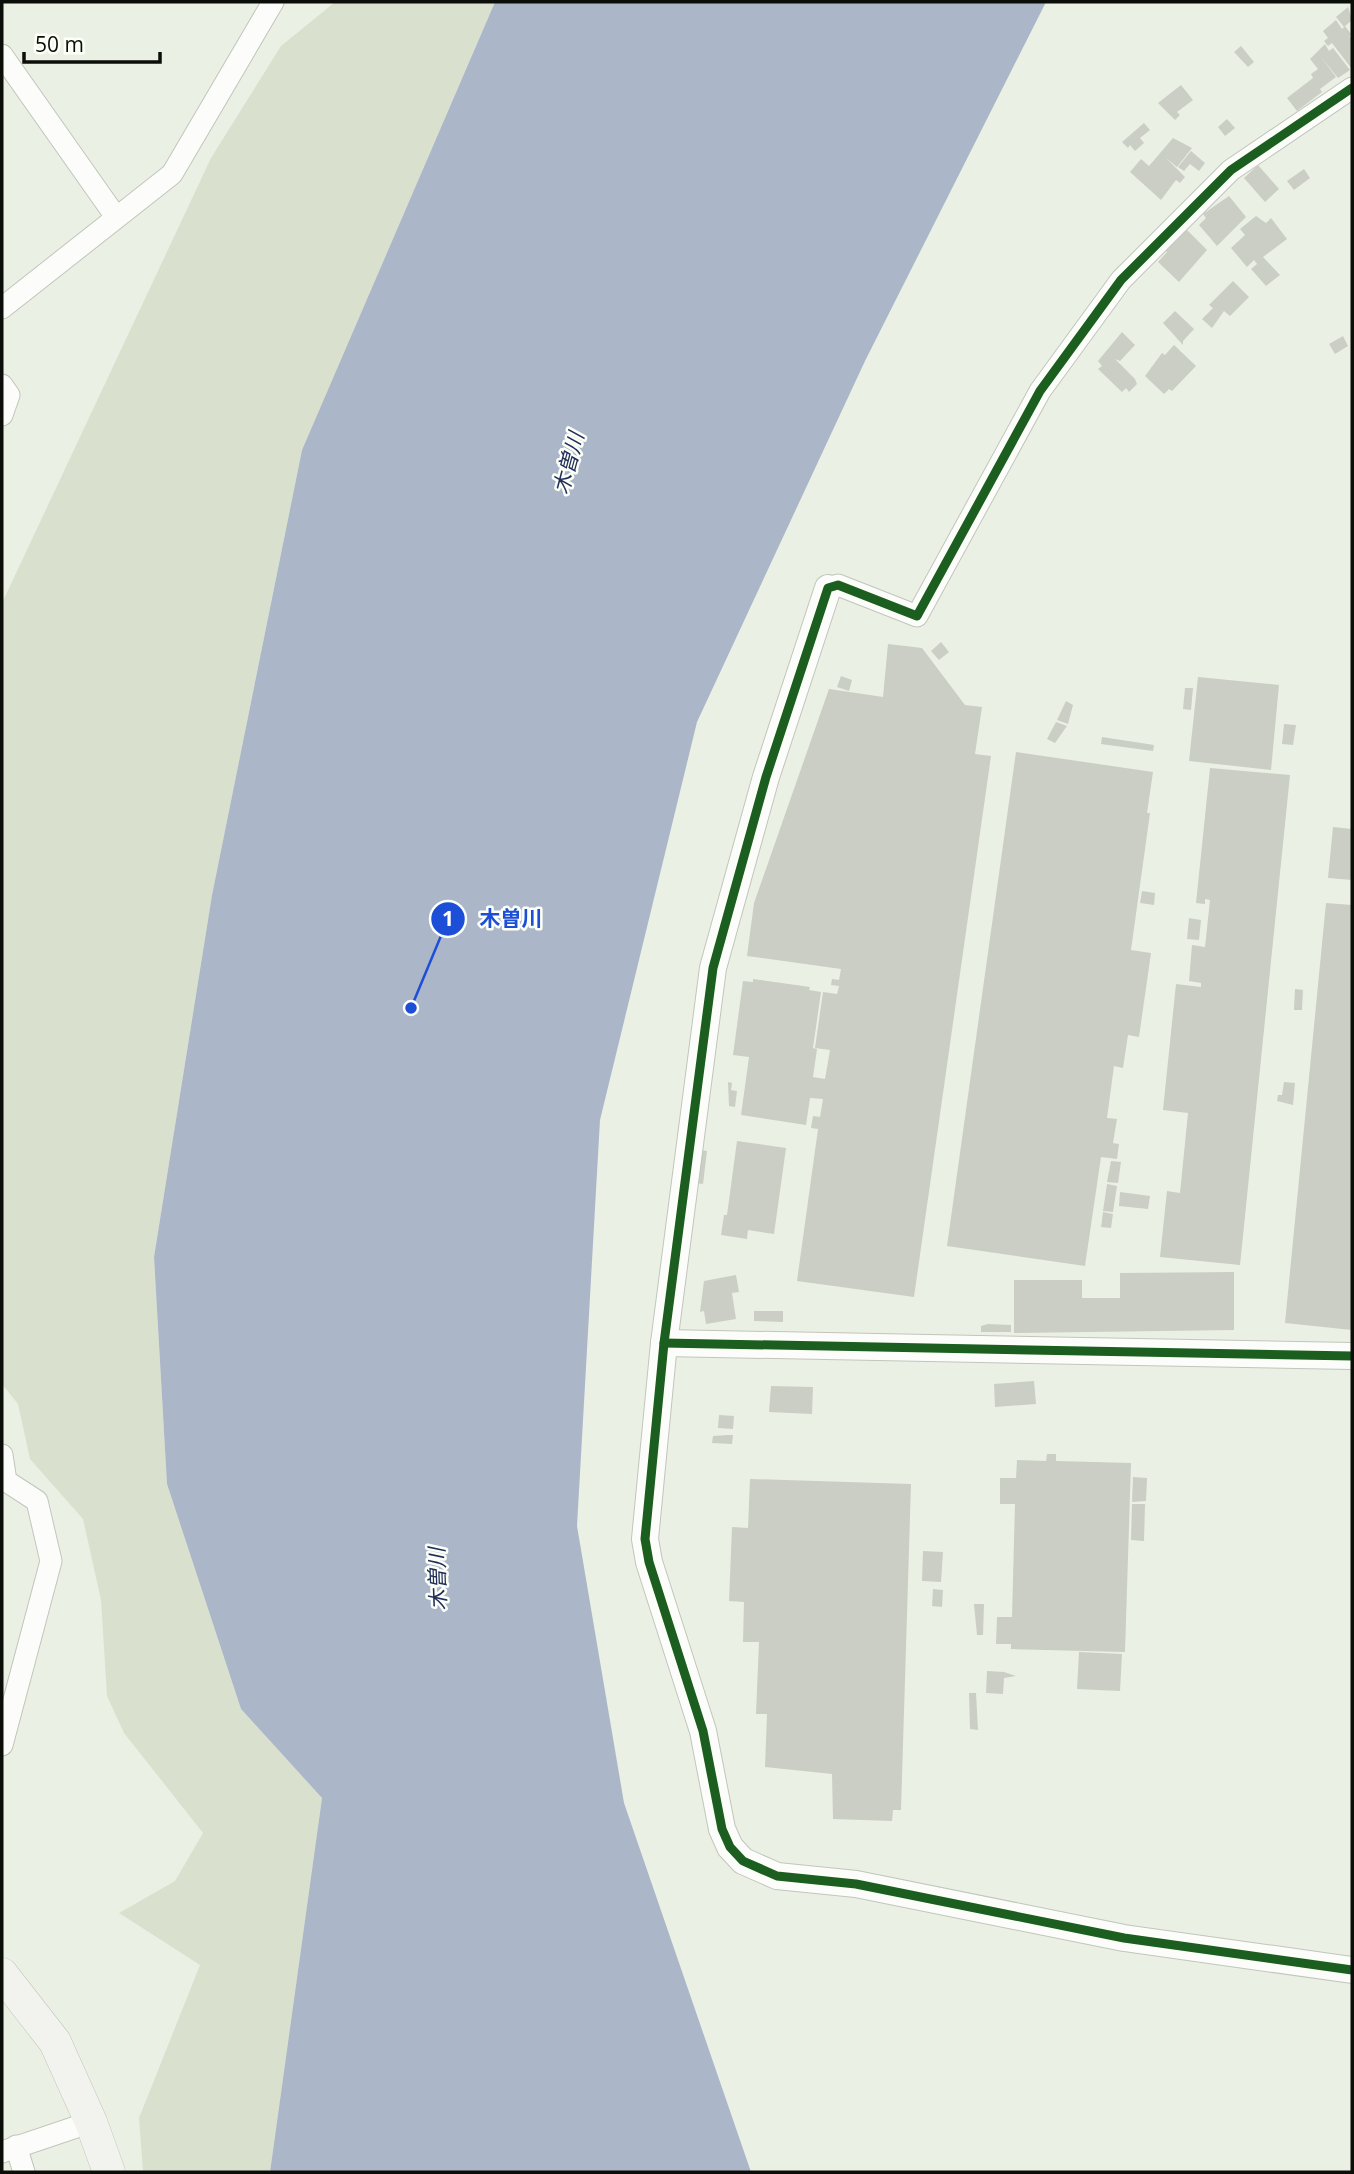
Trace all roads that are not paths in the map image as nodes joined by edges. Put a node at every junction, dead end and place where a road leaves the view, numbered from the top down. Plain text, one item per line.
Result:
1 (273, 2) edge
2 (2, 55) edge
3 (1352, 88) edge
4 (116, 217) junction
5 (2, 308) edge
6 (2, 386) edge
7 (2, 415) edge
8 (828, 588) joint
9 (664, 1343) junction
10 (1352, 1356) edge
11 (2, 1455) edge
12 (2, 1745) edge
13 (1352, 1970) edge
14 (2, 1974) edge
15 (91, 2122) junction
16 (9, 2149) edge
17 (24, 2172) edge
18 (109, 2172) edge

1 - 4 street
2 - 4 street
3 - 8 street
4 - 5 street
6 - 7 street
8 - 9 street
9 - 10 street
9 - 13 street
11 - 12 street
14 - 15 main road
15 - 16 street
15 - 18 main road
16 - 17 street

